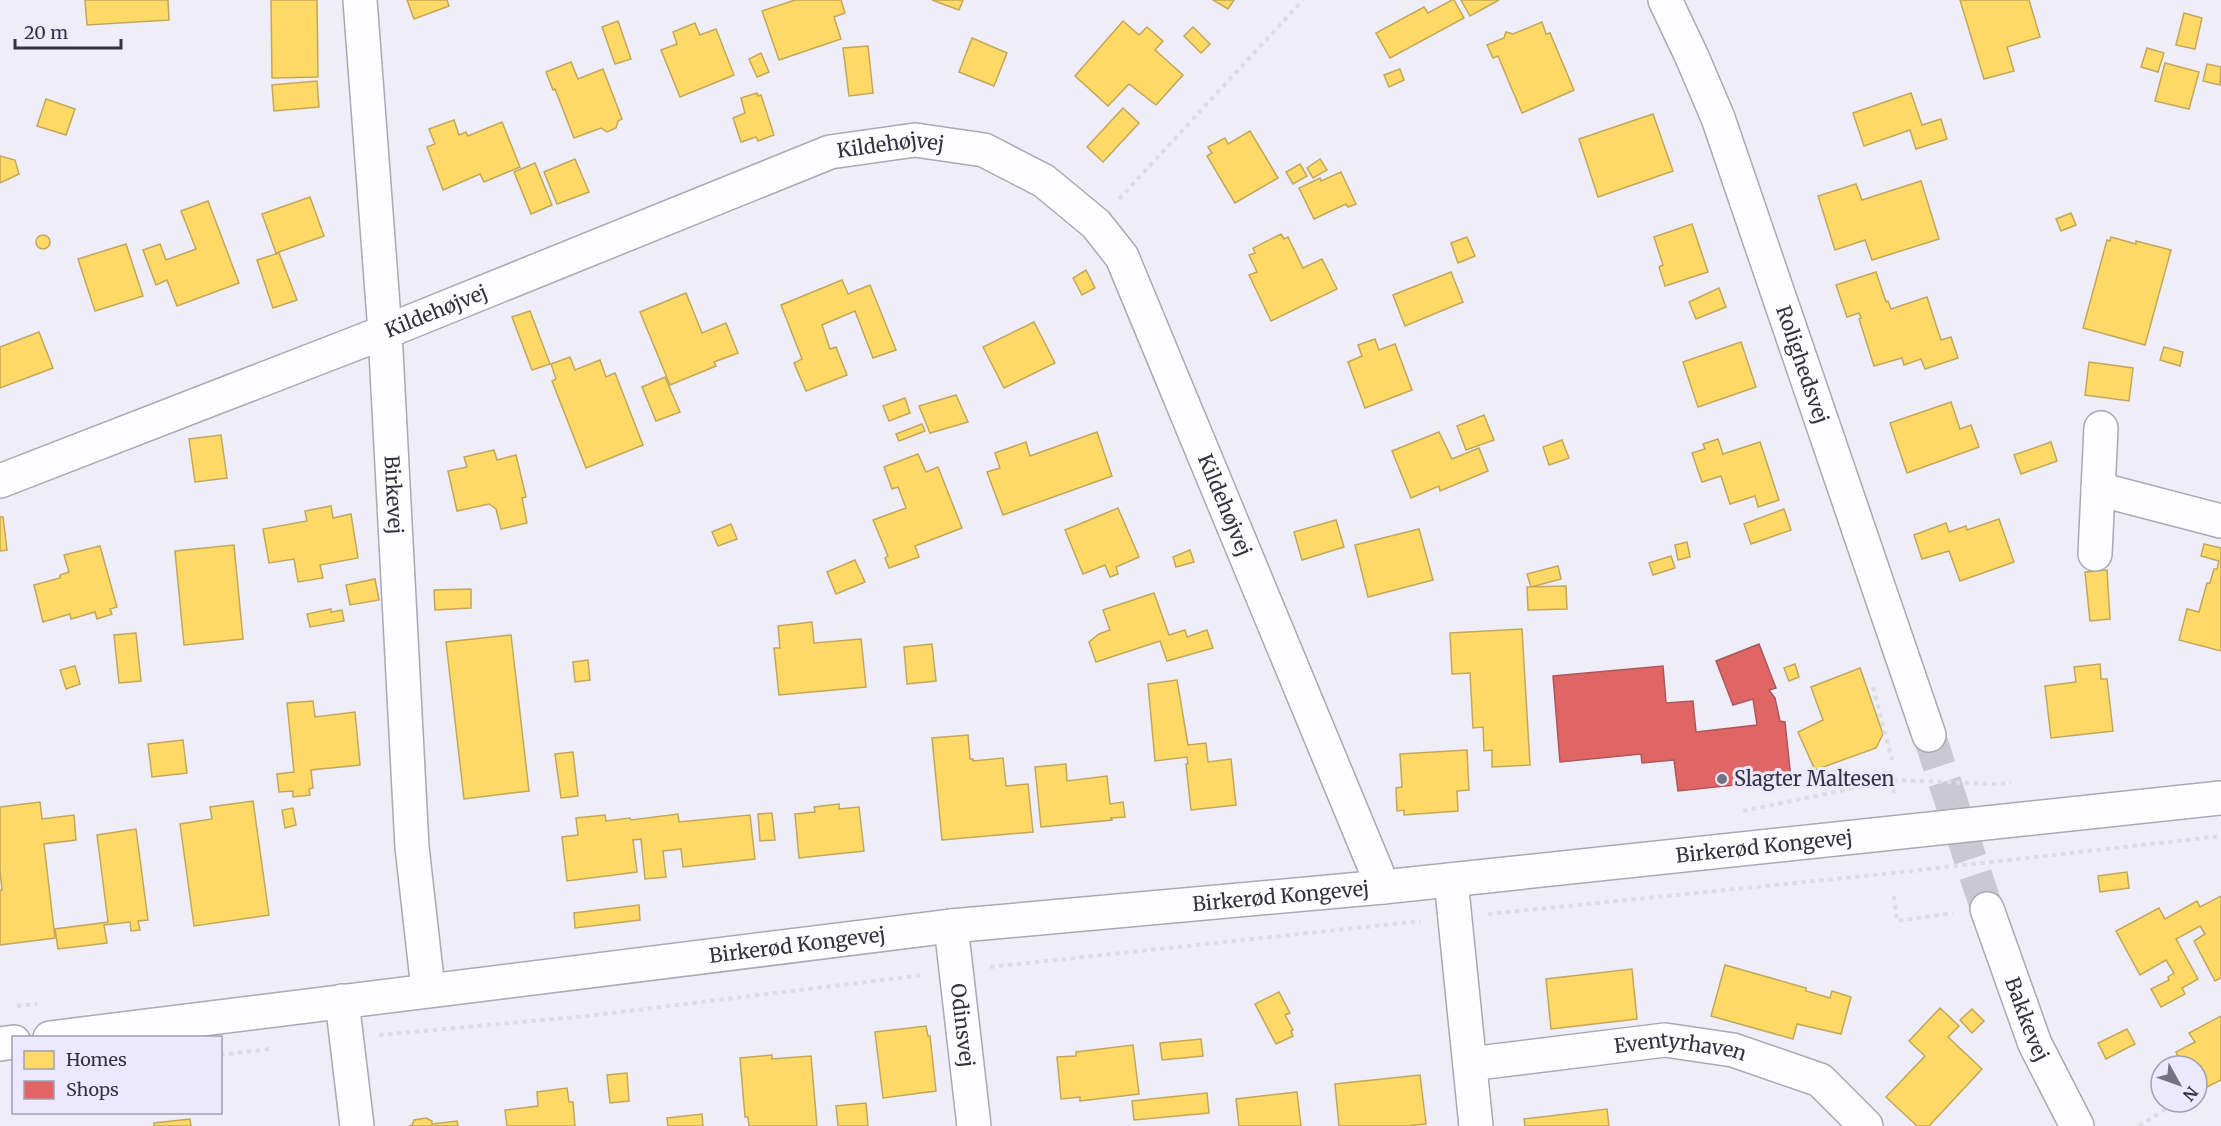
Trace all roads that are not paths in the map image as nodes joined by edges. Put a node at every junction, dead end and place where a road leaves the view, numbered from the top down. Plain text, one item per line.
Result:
1 (360, 0) edge
2 (1665, 0) edge
3 (385, 332) junction
4 (2101, 429) dead end
5 (0, 481) edge
6 (2098, 489) junction
7 (2221, 521) edge
8 (2095, 554) dead end
9 (1929, 735) tunnel mouth
10 (2221, 798) edge
11 (1450, 880) junction
12 (1383, 887) junction
13 (1986, 909) tunnel mouth
14 (951, 926) junction
15 (428, 989) junction
16 (342, 1001) junction
17 (66, 1036) edge
18 (1470, 1064) junction
19 (357, 1126) edge
20 (974, 1126) edge
21 (1476, 1126) edge
22 (1866, 1126) edge
23 (2077, 1126) edge

1 - 3 street, Birkevej
2 - 9 street, Rolighedsvej
3 - 5 street, Kildehøjvej
3 - 12 street, Kildehøjvej
3 - 15 street, Birkevej
4 - 6 street
6 - 7 street
6 - 8 street
10 - 11 street, Birkerød Kongevej
11 - 12 street, Birkerød Kongevej
11 - 18 street
12 - 14 street, Birkerød Kongevej
13 - 23 street, Bakkevej
14 - 15 street, Birkerød Kongevej
14 - 20 street, Odinsvej
15 - 16 street, Birkerød Kongevej
16 - 17 street, Birkerød Kongevej
16 - 19 street
18 - 21 street
18 - 22 street, Eventyrhaven

